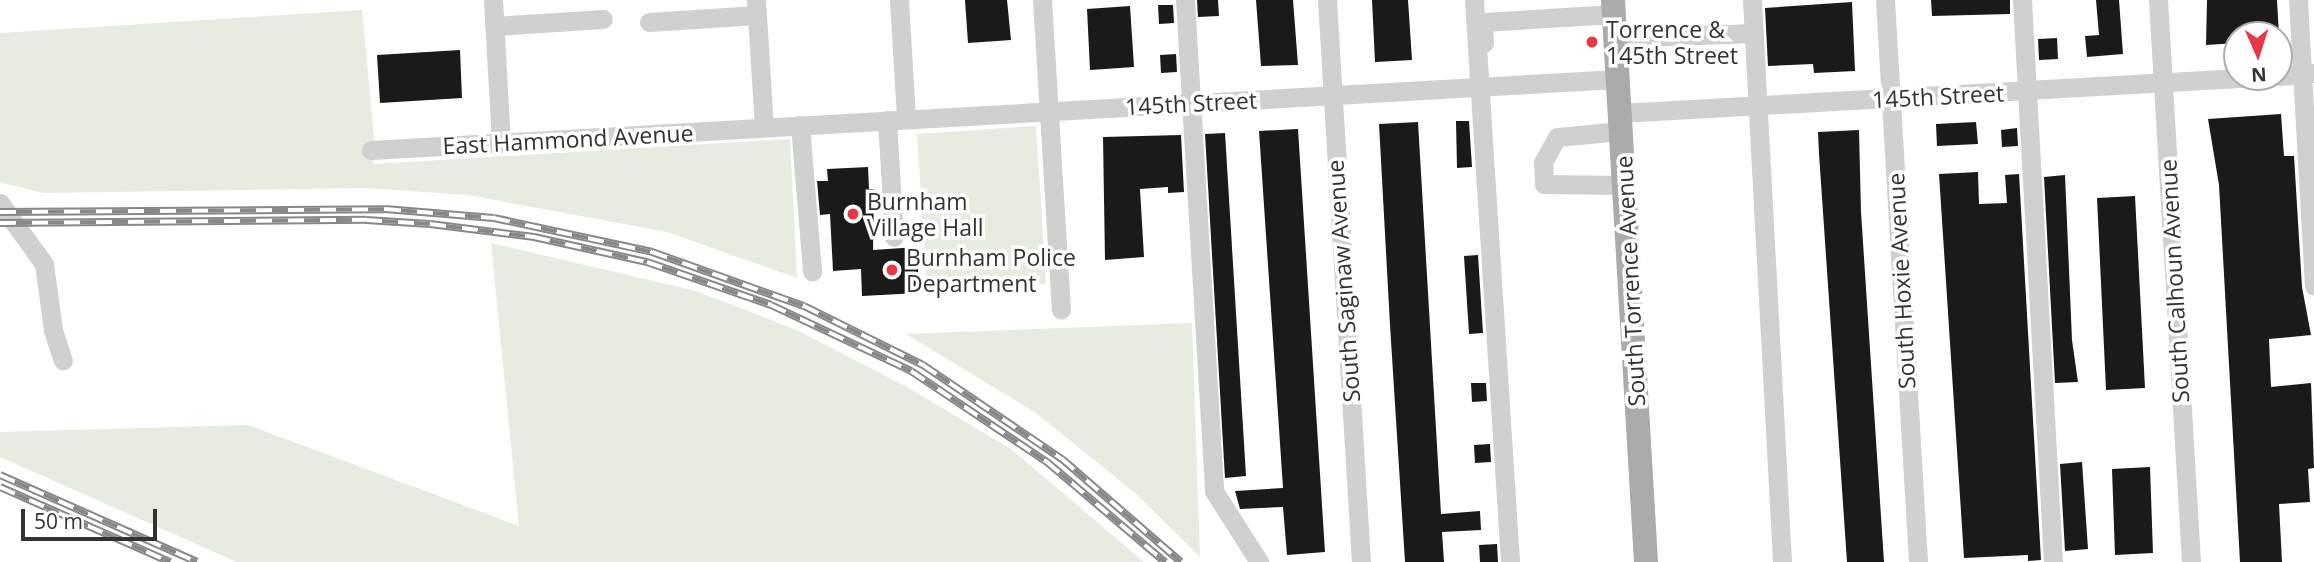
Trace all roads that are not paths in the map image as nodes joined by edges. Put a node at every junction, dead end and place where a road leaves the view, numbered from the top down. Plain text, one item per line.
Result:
1 (493, 0) edge
2 (899, 0) edge
3 (1042, 0) edge
4 (1185, 0) edge
5 (1327, 0) edge
6 (1474, 0) edge
7 (1482, 0) edge
8 (1752, 0) edge
9 (1885, 0) edge
10 (2022, 0) edge
11 (2158, 0) edge
12 (2298, 0) edge
13 (757, 8) edge
14 (1614, 18) edge
15 (603, 19) dead end
16 (649, 22) dead end
17 (1483, 22) junction
18 (494, 26) junction
19 (1754, 33) junction
20 (2308, 74) edge
21 (1618, 79) junction
22 (2223, 79) edge
23 (2163, 83) junction
24 (1482, 87) junction
25 (2028, 91) junction
26 (1332, 95) junction
27 (1890, 98) junction
28 (1190, 103) junction
29 (1758, 106) junction
30 (1049, 110) junction
31 (896, 119) junction
32 (1620, 122) junction
33 (800, 125) junction
34 (764, 127) junction
35 (501, 142) junction
36 (371, 150) dead end
37 (1624, 185) junction
38 (0, 202) edge
39 (894, 236) dead end
40 (812, 272) dead end
41 (2314, 286) edge
42 (1061, 309) dead end
43 (63, 360) dead end
44 (1259, 562) edge
45 (1361, 562) edge
46 (1510, 562) edge
47 (1646, 562) edge
48 (1782, 562) edge
49 (1917, 562) edge
50 (2053, 562) edge
51 (2191, 562) edge

1 - 18 street
2 - 31 street
3 - 30 street
4 - 28 street
5 - 26 street, South Saginaw Avenue
6 - 24 street
7 - 17 street
8 - 19 street
9 - 27 street, South Hoxie Avenue
10 - 25 street
11 - 23 street, South Calhoun Avenue
12 - 20 street
13 - 16 street
13 - 34 street
14 - 17 street
14 - 19 street
14 - 21 main road, South Torrence Avenue
15 - 18 street
17 - 24 street
18 - 35 street
19 - 29 street
20 - 41 street
21 - 24 street, 145th Street
21 - 32 main road, South Torrence Avenue
22 - 23 street, 145th Street
23 - 25 street, 145th Street
23 - 51 street, South Calhoun Avenue
24 - 26 street, 145th Street
24 - 46 street
25 - 27 street, 145th Street
25 - 50 street
26 - 28 street, 145th Street
26 - 45 street, South Saginaw Avenue
27 - 29 street, 145th Street
27 - 49 street, South Hoxie Avenue
28 - 30 street, 145th Street
28 - 44 street
29 - 32 street, 145th Street
29 - 48 street
30 - 31 street, 145th Street
30 - 42 street
31 - 33 street, 145th Street
31 - 39 street
32 - 37 main road, South Torrence Avenue
32 - 37 street, 145th Street
33 - 34 street, 145th Street
33 - 40 street
34 - 35 street, East Hammond Avenue
35 - 36 street, East Hammond Avenue
37 - 47 main road, South Torrence Avenue
38 - 43 street

